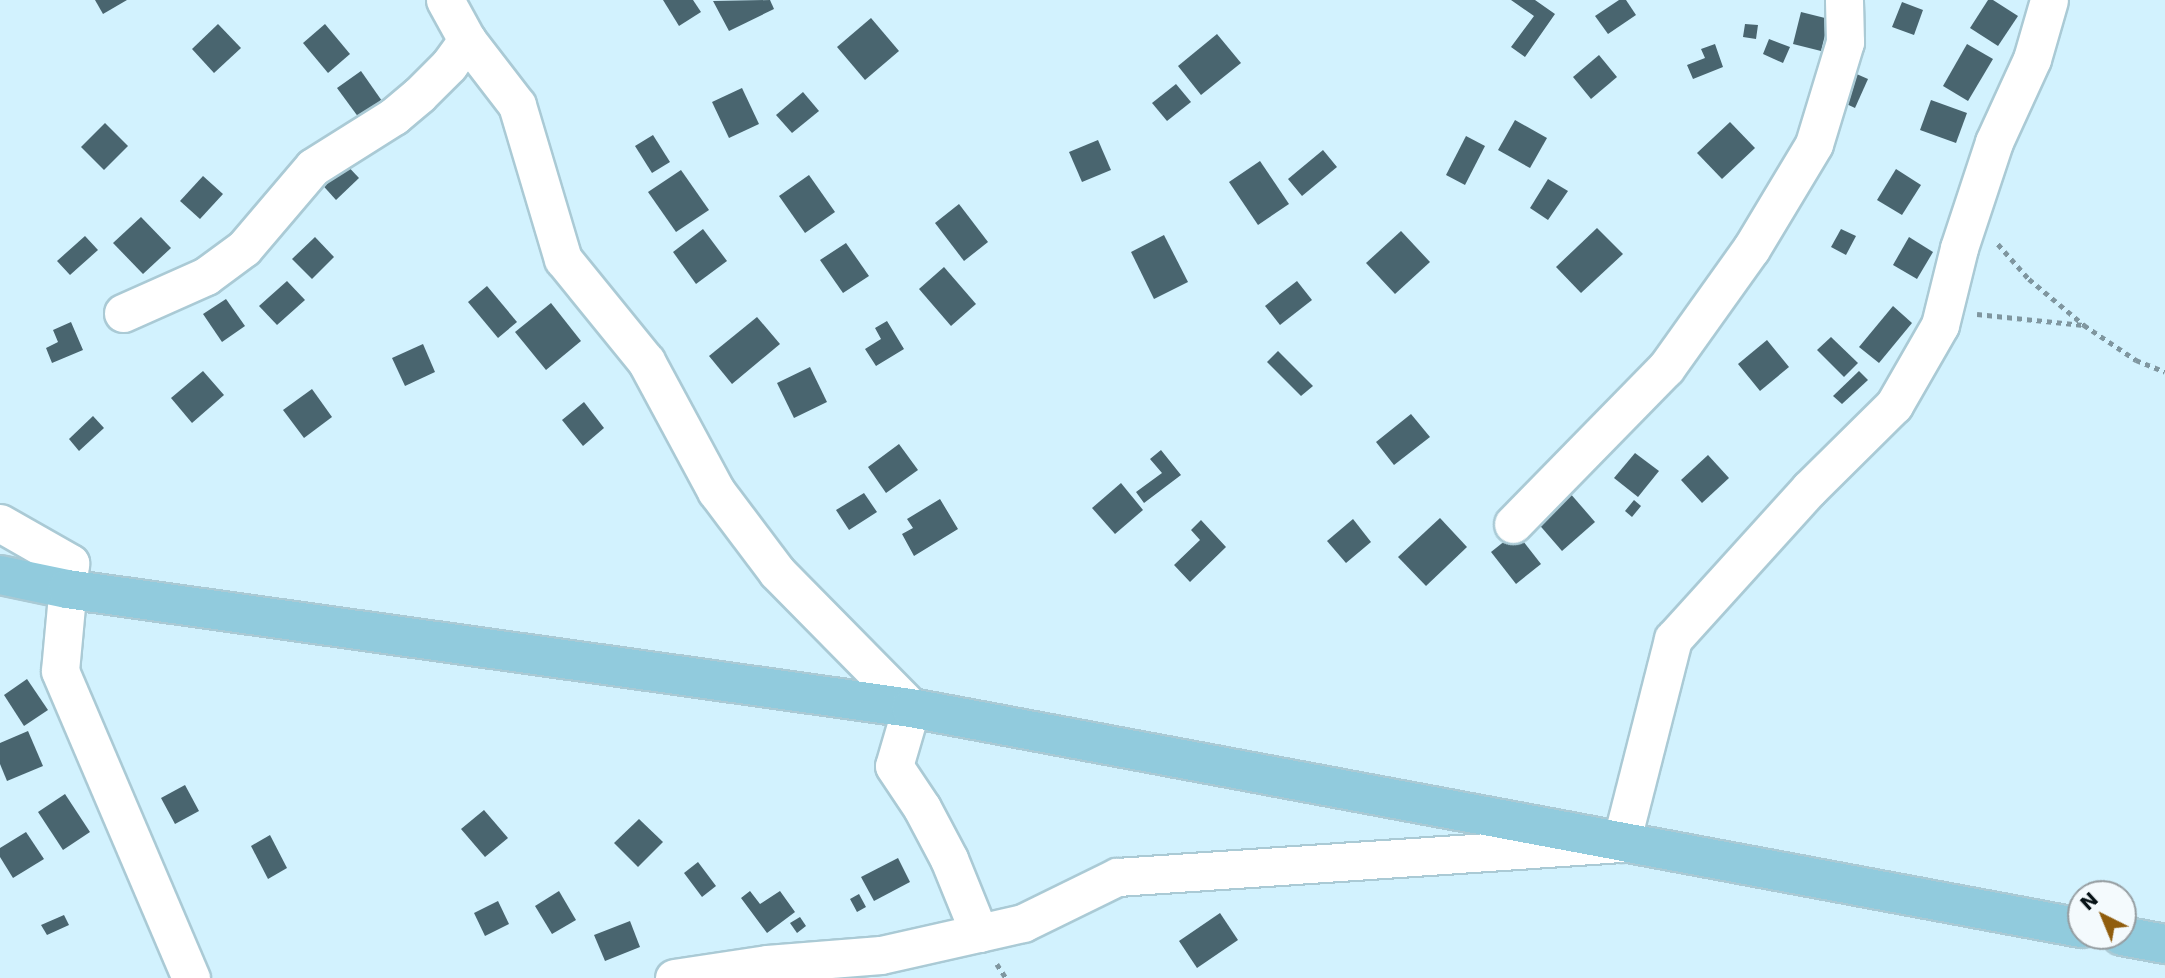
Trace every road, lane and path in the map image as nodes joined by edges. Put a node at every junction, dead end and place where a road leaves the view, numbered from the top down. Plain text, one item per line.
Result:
1 (445, 0) edge
2 (1844, 0) edge
3 (2049, 0) edge
4 (467, 40) junction
5 (1971, 212) junction
6 (123, 313) dead end
7 (1943, 314) junction
8 (2084, 325) junction
9 (2165, 372) edge
10 (0, 523) edge
11 (1513, 523) dead end
12 (0, 575) edge
13 (67, 589) junction
14 (911, 708) junction
15 (1621, 843) junction
16 (2067, 925) edge
17 (979, 933) junction
18 (2137, 939) edge
19 (2165, 944) edge
20 (191, 978) edge
21 (674, 978) edge

1 - 4 street
2 - 11 street
3 - 5 street
4 - 6 street
4 - 14 street
5 - 7 street
5 - 8 path
7 - 8 path
7 - 15 street
8 - 9 path
10 - 13 street
12 - 13 main road
13 - 14 main road
13 - 20 street
14 - 15 main road
14 - 17 street
15 - 16 main road
15 - 17 street
17 - 21 street
18 - 19 main road

